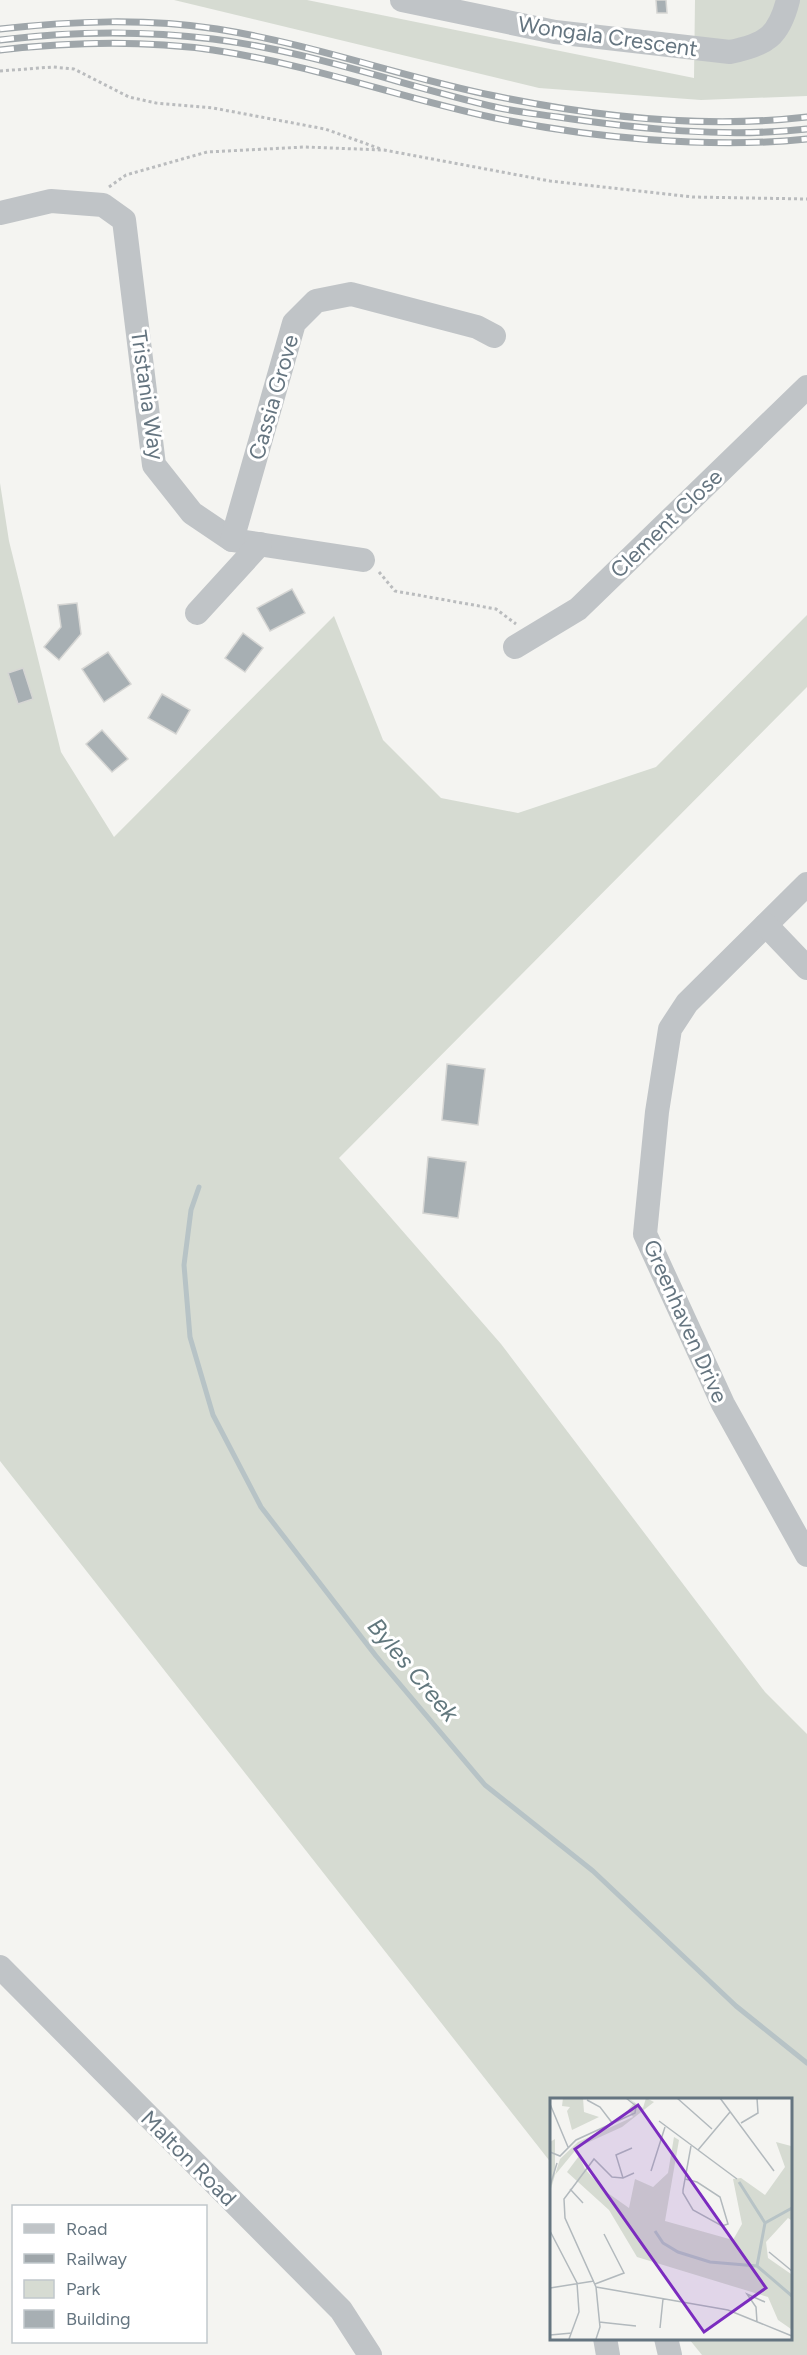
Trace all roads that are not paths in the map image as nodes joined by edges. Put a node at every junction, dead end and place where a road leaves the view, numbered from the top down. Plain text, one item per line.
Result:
1 (402, 0) edge
2 (788, 0) edge
3 (479, 8) edge
4 (0, 213) edge
5 (494, 336) dead end
6 (807, 387) edge
7 (232, 540) junction
8 (260, 544) junction
9 (363, 560) road end
10 (197, 613) dead end
11 (524, 642) road end
12 (807, 884) edge
13 (766, 926) junction
14 (807, 968) edge
15 (807, 1555) edge
16 (0, 1967) edge
17 (604, 2340) edge
18 (666, 2340) edge
19 (370, 2355) edge
20 (608, 2355) edge
21 (670, 2355) edge

1 - 3 street, Wongala Crescent
2 - 3 street, Wongala Crescent
4 - 7 street, Tristania Way
5 - 7 street, Cassia Grove
6 - 11 street, Clement Close
7 - 8 street, Tristania Way
8 - 9 street, Tristania Way
8 - 10 street
12 - 13 street, Greenhaven Drive
13 - 14 street
13 - 15 street, Greenhaven Drive
16 - 19 street, Malton Road
17 - 20 street
18 - 21 street

